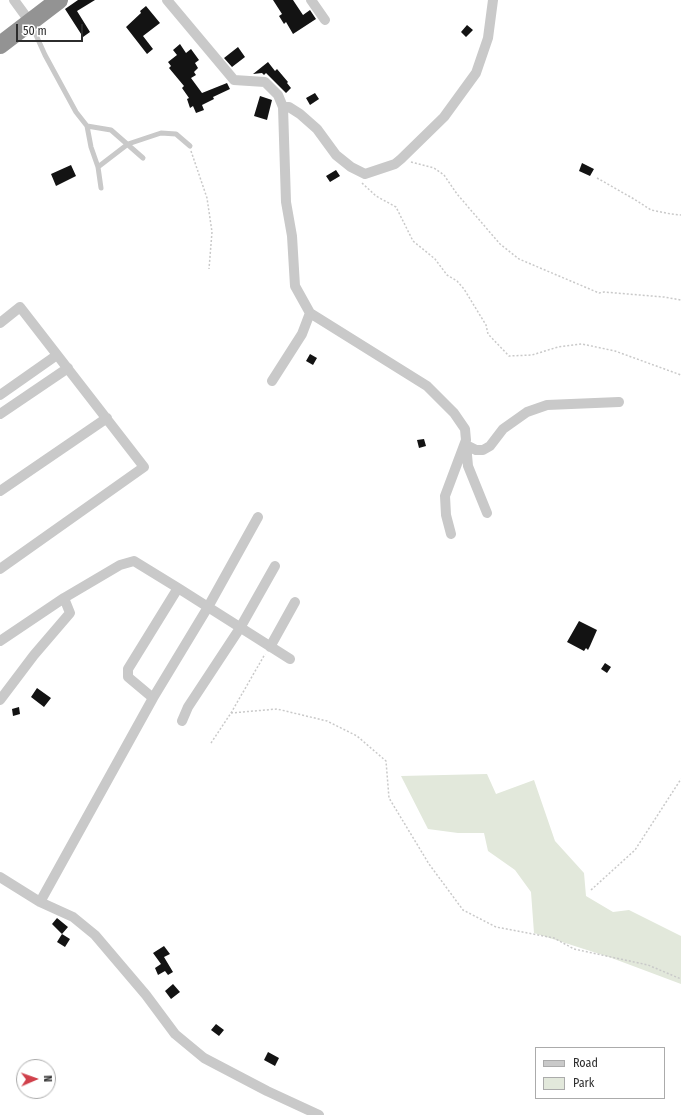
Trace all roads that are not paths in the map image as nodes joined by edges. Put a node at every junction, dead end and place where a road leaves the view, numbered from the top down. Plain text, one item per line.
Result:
1 (14, 0) edge
2 (59, 0) edge
3 (166, 0) edge
4 (311, 0) edge
5 (493, 0) edge
6 (325, 20) dead end
7 (30, 22) junction
8 (0, 45) edge
9 (283, 107) junction
10 (87, 126) junction
11 (128, 144) junction
12 (190, 146) road end
13 (142, 158) dead end
14 (98, 166) junction
15 (101, 188) dead end
16 (310, 313) junction
17 (0, 323) edge
18 (58, 355) junction
19 (68, 368) junction
20 (272, 381) dead end
21 (0, 395) edge
22 (618, 402) dead end
23 (0, 414) edge
24 (107, 418) junction
25 (466, 442) junction
26 (0, 491) edge
27 (487, 513) dead end
28 (258, 517) dead end
29 (451, 534) dead end
30 (275, 566) dead end
31 (0, 569) edge
32 (178, 588) junction
33 (64, 598) junction
34 (294, 602) dead end
35 (208, 607) junction
36 (240, 628) junction
37 (0, 641) edge
38 (270, 647) junction
39 (290, 660) dead end
40 (153, 698) junction
41 (0, 700) edge
42 (182, 720) dead end
43 (0, 877) edge
44 (40, 902) junction
45 (319, 1115) edge

1 - 7 street
2 - 7 highway
3 - 9 street
4 - 6 street
5 - 9 street
7 - 8 highway
7 - 10 lane
9 - 16 street
10 - 11 lane
10 - 14 lane
11 - 12 lane
11 - 13 lane
11 - 14 lane
14 - 15 lane
16 - 20 street
16 - 25 street
17 - 18 street
18 - 19 street
18 - 21 street
19 - 23 street
19 - 24 street
22 - 25 street
24 - 26 street
24 - 31 street
25 - 27 street
25 - 29 street
28 - 35 street
30 - 36 street
32 - 33 street
32 - 35 street
32 - 40 street
33 - 37 street
33 - 41 street
34 - 38 street
35 - 36 street
35 - 40 street
36 - 38 street
36 - 42 street
38 - 39 street
40 - 44 street
43 - 44 street
44 - 45 street

